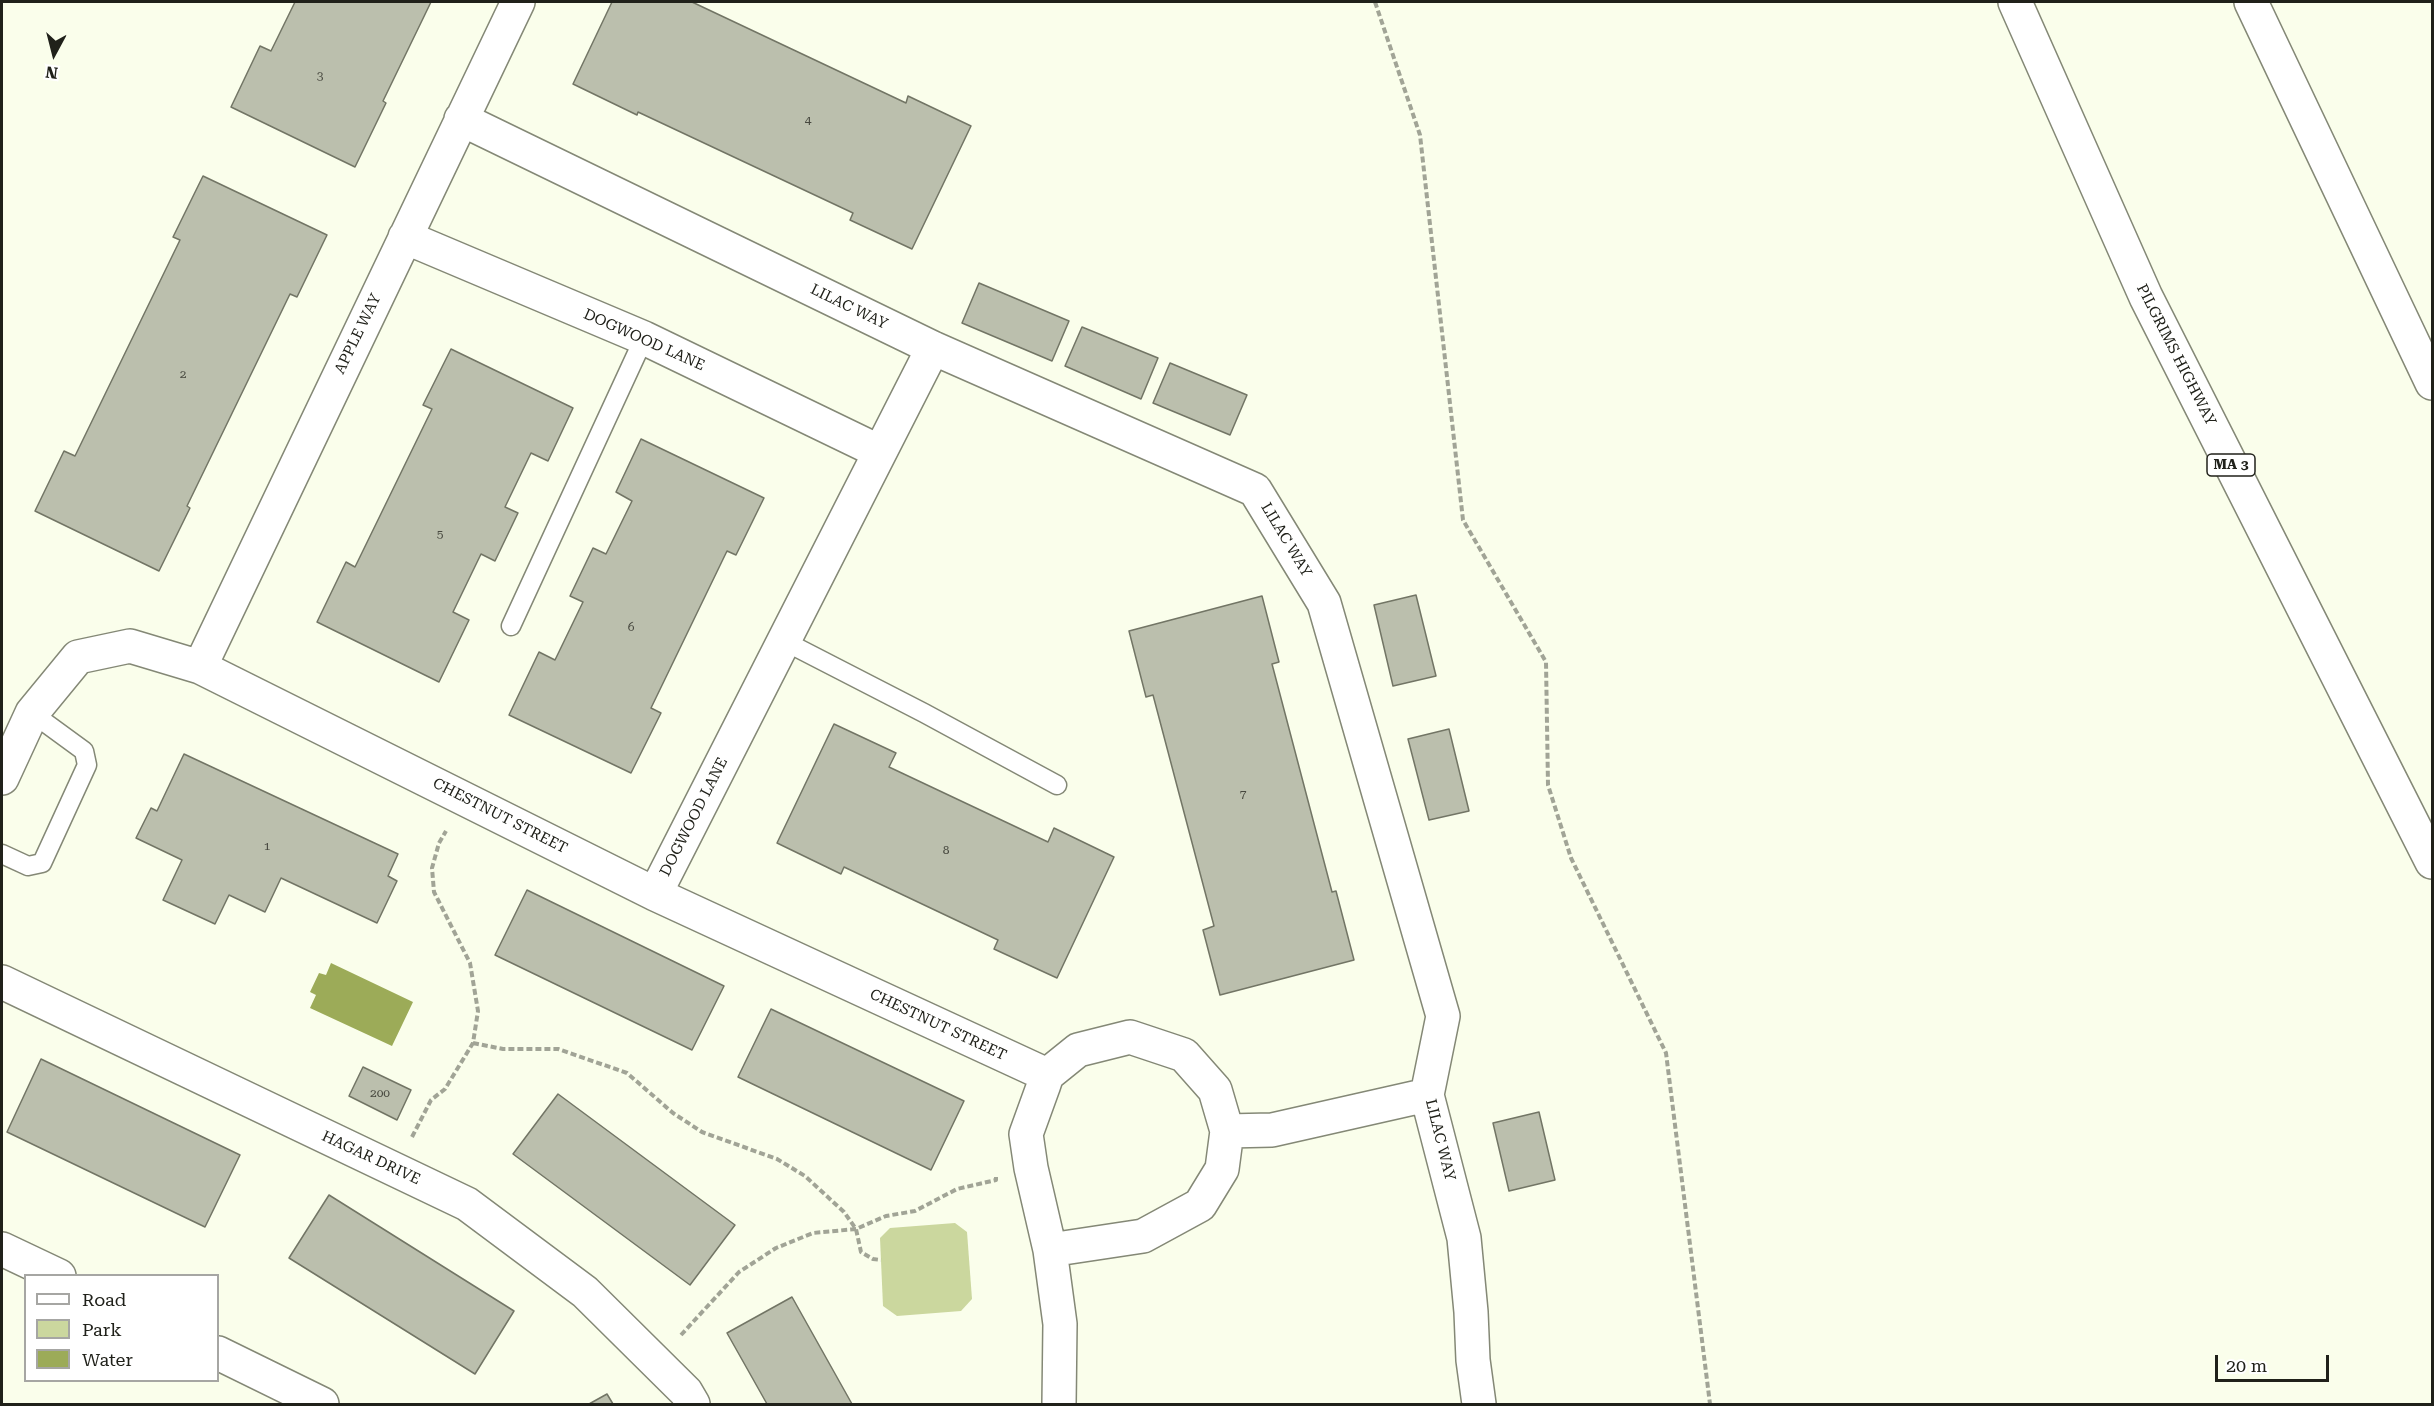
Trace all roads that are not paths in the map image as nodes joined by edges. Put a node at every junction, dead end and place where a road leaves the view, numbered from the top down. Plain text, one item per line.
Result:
1 (518, 2) edge
2 (2015, 2) edge
3 (2251, 2) edge
4 (461, 119) junction
5 (405, 237) junction
6 (644, 338) junction
7 (933, 348) junction
8 (2433, 383) edge
9 (879, 452) junction
10 (511, 626) dead end
11 (784, 640) junction
12 (200, 667) junction
13 (32, 713) junction
14 (2, 778) edge
15 (1057, 785) dead end
16 (2, 854) edge
17 (2433, 862) edge
18 (655, 894) junction
19 (2, 982) edge
20 (1047, 1075) junction
21 (1427, 1095) junction
22 (1227, 1131) junction
23 (2, 1249) edge
24 (1050, 1250) junction
25 (57, 1274) edge
26 (219, 1353) edge
27 (322, 1404) edge
28 (693, 1404) edge
29 (1059, 1404) edge
30 (1479, 1404) edge

1 - 4 main road, APPLE WAY
2 - 17 main road, PILGRIMS HIGHWAY / MA 3
3 - 8 main road
4 - 5 main road, APPLE WAY
4 - 7 main road, LILAC WAY
5 - 6 main road, DOGWOOD LANE
5 - 12 main road, APPLE WAY
6 - 9 main road, DOGWOOD LANE
6 - 10 lane
7 - 9 main road, DOGWOOD LANE
7 - 21 main road, LILAC WAY
9 - 11 main road, DOGWOOD LANE
11 - 15 lane
11 - 18 main road, DOGWOOD LANE
12 - 13 main road, CHESTNUT STREET
12 - 18 main road, CHESTNUT STREET
13 - 14 main road, CHESTNUT STREET
13 - 16 lane
18 - 20 main road, CHESTNUT STREET
19 - 28 main road, HAGAR DRIVE
20 - 22 main road
20 - 24 main road
21 - 22 main road
21 - 30 main road, LILAC WAY
22 - 24 main road
23 - 25 main road
24 - 29 main road
26 - 27 main road

